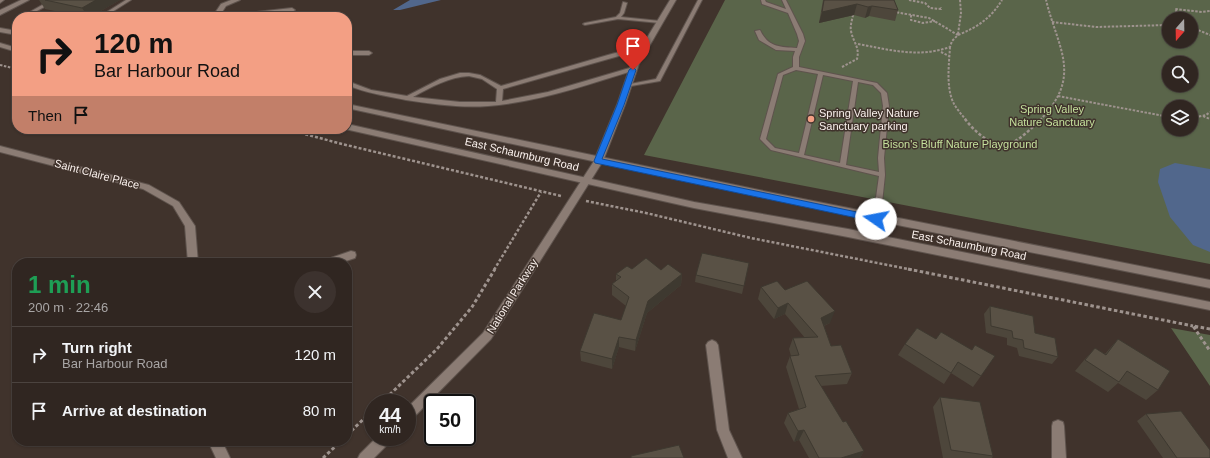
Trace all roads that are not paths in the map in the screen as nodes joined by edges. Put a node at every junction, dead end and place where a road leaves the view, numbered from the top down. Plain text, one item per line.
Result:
1 (26, 0) edge
2 (55, 0) edge
3 (129, 0) edge
4 (237, 0) edge
5 (294, 0) edge
6 (673, 0) edge
7 (700, 0) edge
8 (763, 0) edge
9 (784, 0) edge
10 (625, 3) dead end
11 (32, 12) edge
12 (109, 12) edge
13 (219, 12) edge
14 (291, 12) edge
15 (789, 12) junction
16 (0, 13) edge
17 (618, 18) junction
18 (660, 22) junction
19 (585, 24) dead end
20 (0, 30) edge
21 (758, 31) dead end
22 (12, 32) edge
23 (0, 45) edge
24 (645, 47) junction
25 (12, 49) edge
26 (798, 50) junction
27 (352, 53) edge
28 (369, 53) dead end
29 (796, 68) junction
30 (633, 70) junction
31 (821, 73) junction
32 (856, 80) junction
33 (352, 85) edge
34 (627, 86) junction
35 (500, 88) junction
36 (408, 98) junction
37 (499, 103) junction
38 (352, 107) edge
39 (352, 128) edge
40 (0, 149) edge
41 (801, 156) junction
42 (598, 161) junction
43 (843, 166) junction
44 (882, 175) junction
45 (585, 181) junction
46 (876, 219) junction
47 (875, 239) junction
48 (351, 256) dead end
49 (193, 258) edge
50 (344, 258) edge
51 (1210, 284) edge
52 (1210, 306) edge
53 (712, 345) dead end
54 (416, 407) edge
55 (1058, 426) dead end
56 (217, 446) edge
57 (377, 446) edge
58 (223, 458) edge
59 (364, 458) edge
60 (736, 458) edge
61 (1058, 458) edge

1 - 16 main road
2 - 11 lane
3 - 12 lane
4 - 13 main road
5 - 14 main road
6 - 18 main road, National Parkway
7 - 34 lane
8 - 15 lane
9 - 15 lane
10 - 17 lane
15 - 26 lane
17 - 18 lane
17 - 19 lane
18 - 24 main road, National Parkway
20 - 22 main road
21 - 26 lane
23 - 25 main road
24 - 30 main road, National Parkway
24 - 35 lane
26 - 29 lane
27 - 28 lane
29 - 31 lane
29 - 41 lane
30 - 34 main road, National Parkway
30 - 37 lane
31 - 32 lane
31 - 41 lane
32 - 43 lane
32 - 44 lane
33 - 36 lane
34 - 42 main road, National Parkway
35 - 36 lane
35 - 37 lane
36 - 37 lane
38 - 42 main road, East Schaumburg Road
39 - 45 main road, East Schaumburg Road
40 - 49 main road, Saint Claire Place
41 - 43 lane
42 - 45 main road, National Parkway
42 - 46 main road, East Schaumburg Road
43 - 44 lane
44 - 46 lane
45 - 47 main road, East Schaumburg Road
45 - 54 main road, National Parkway
46 - 47 lane
46 - 51 main road, East Schaumburg Road
47 - 52 main road, East Schaumburg Road
48 - 50 main road
53 - 60 main road
55 - 61 main road
56 - 58 main road
57 - 59 main road

